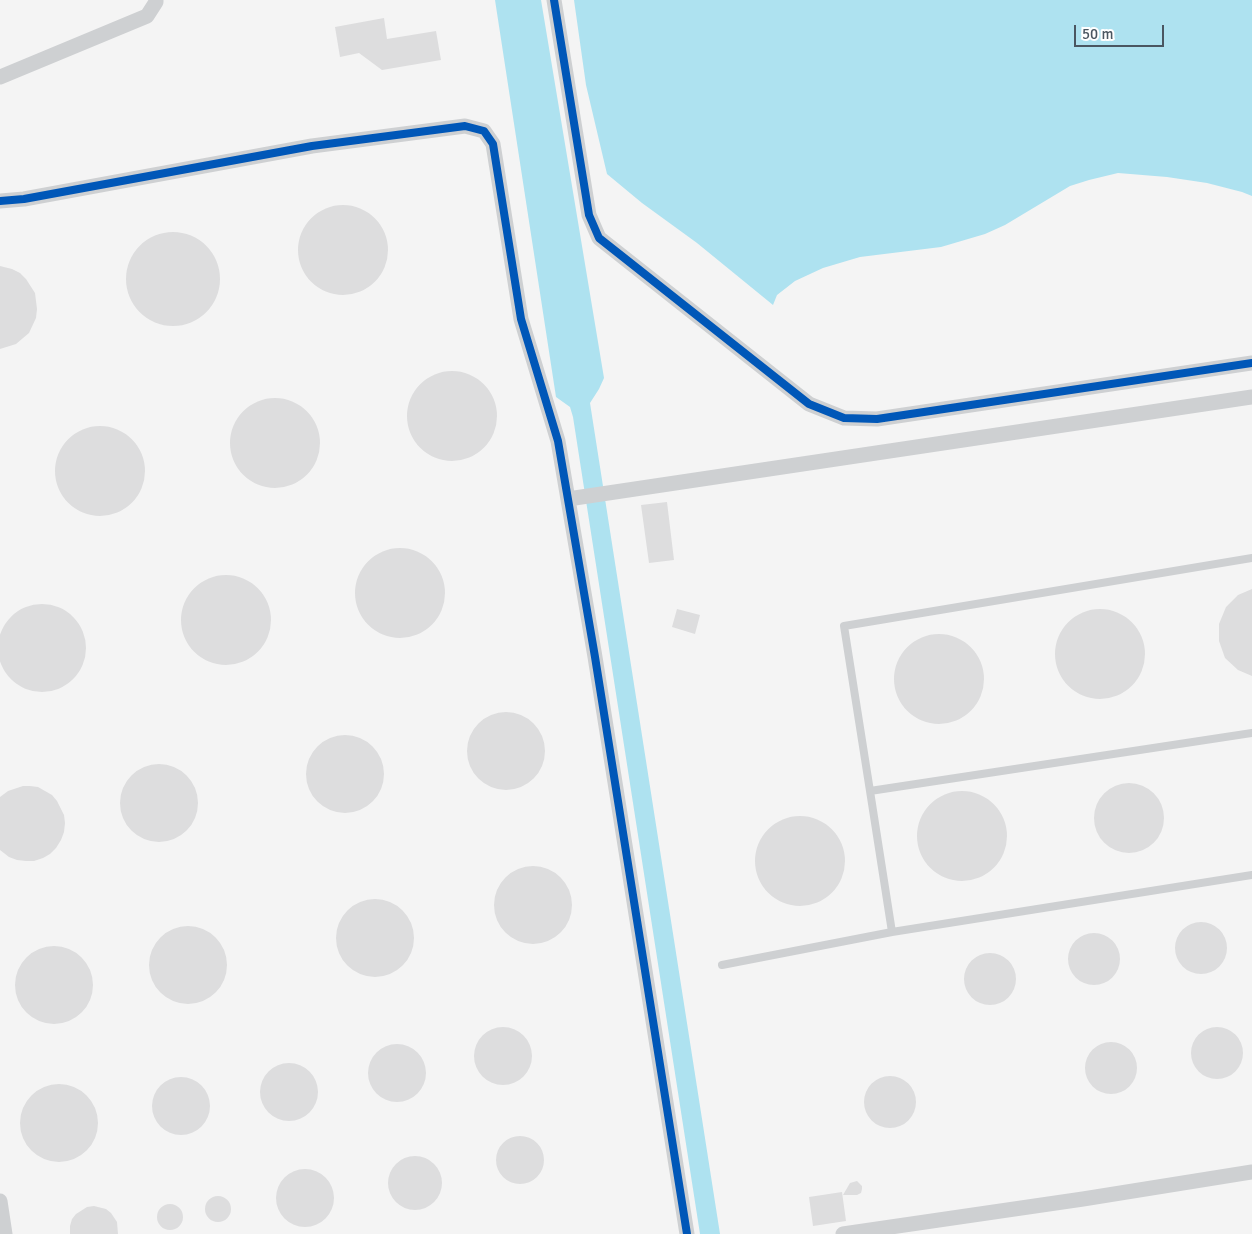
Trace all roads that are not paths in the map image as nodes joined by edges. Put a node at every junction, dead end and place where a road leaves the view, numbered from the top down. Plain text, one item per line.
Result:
1 (156, 0) edge
2 (554, 0) edge
3 (0, 77) edge
4 (0, 201) edge
5 (1252, 363) edge
6 (1252, 397) edge
7 (574, 499) junction
8 (1252, 558) edge
9 (1252, 733) edge
10 (870, 791) junction
11 (1252, 875) edge
12 (892, 932) junction
13 (722, 965) dead end
14 (1252, 1172) edge
15 (0, 1201) edge
16 (5, 1234) edge
17 (686, 1234) edge
18 (842, 1234) edge

1 - 3 street
2 - 5 street
4 - 7 street
6 - 7 street
7 - 17 street
8 - 10 lane
9 - 10 lane
10 - 12 lane
11 - 12 lane
12 - 13 lane
14 - 18 street
15 - 16 street

